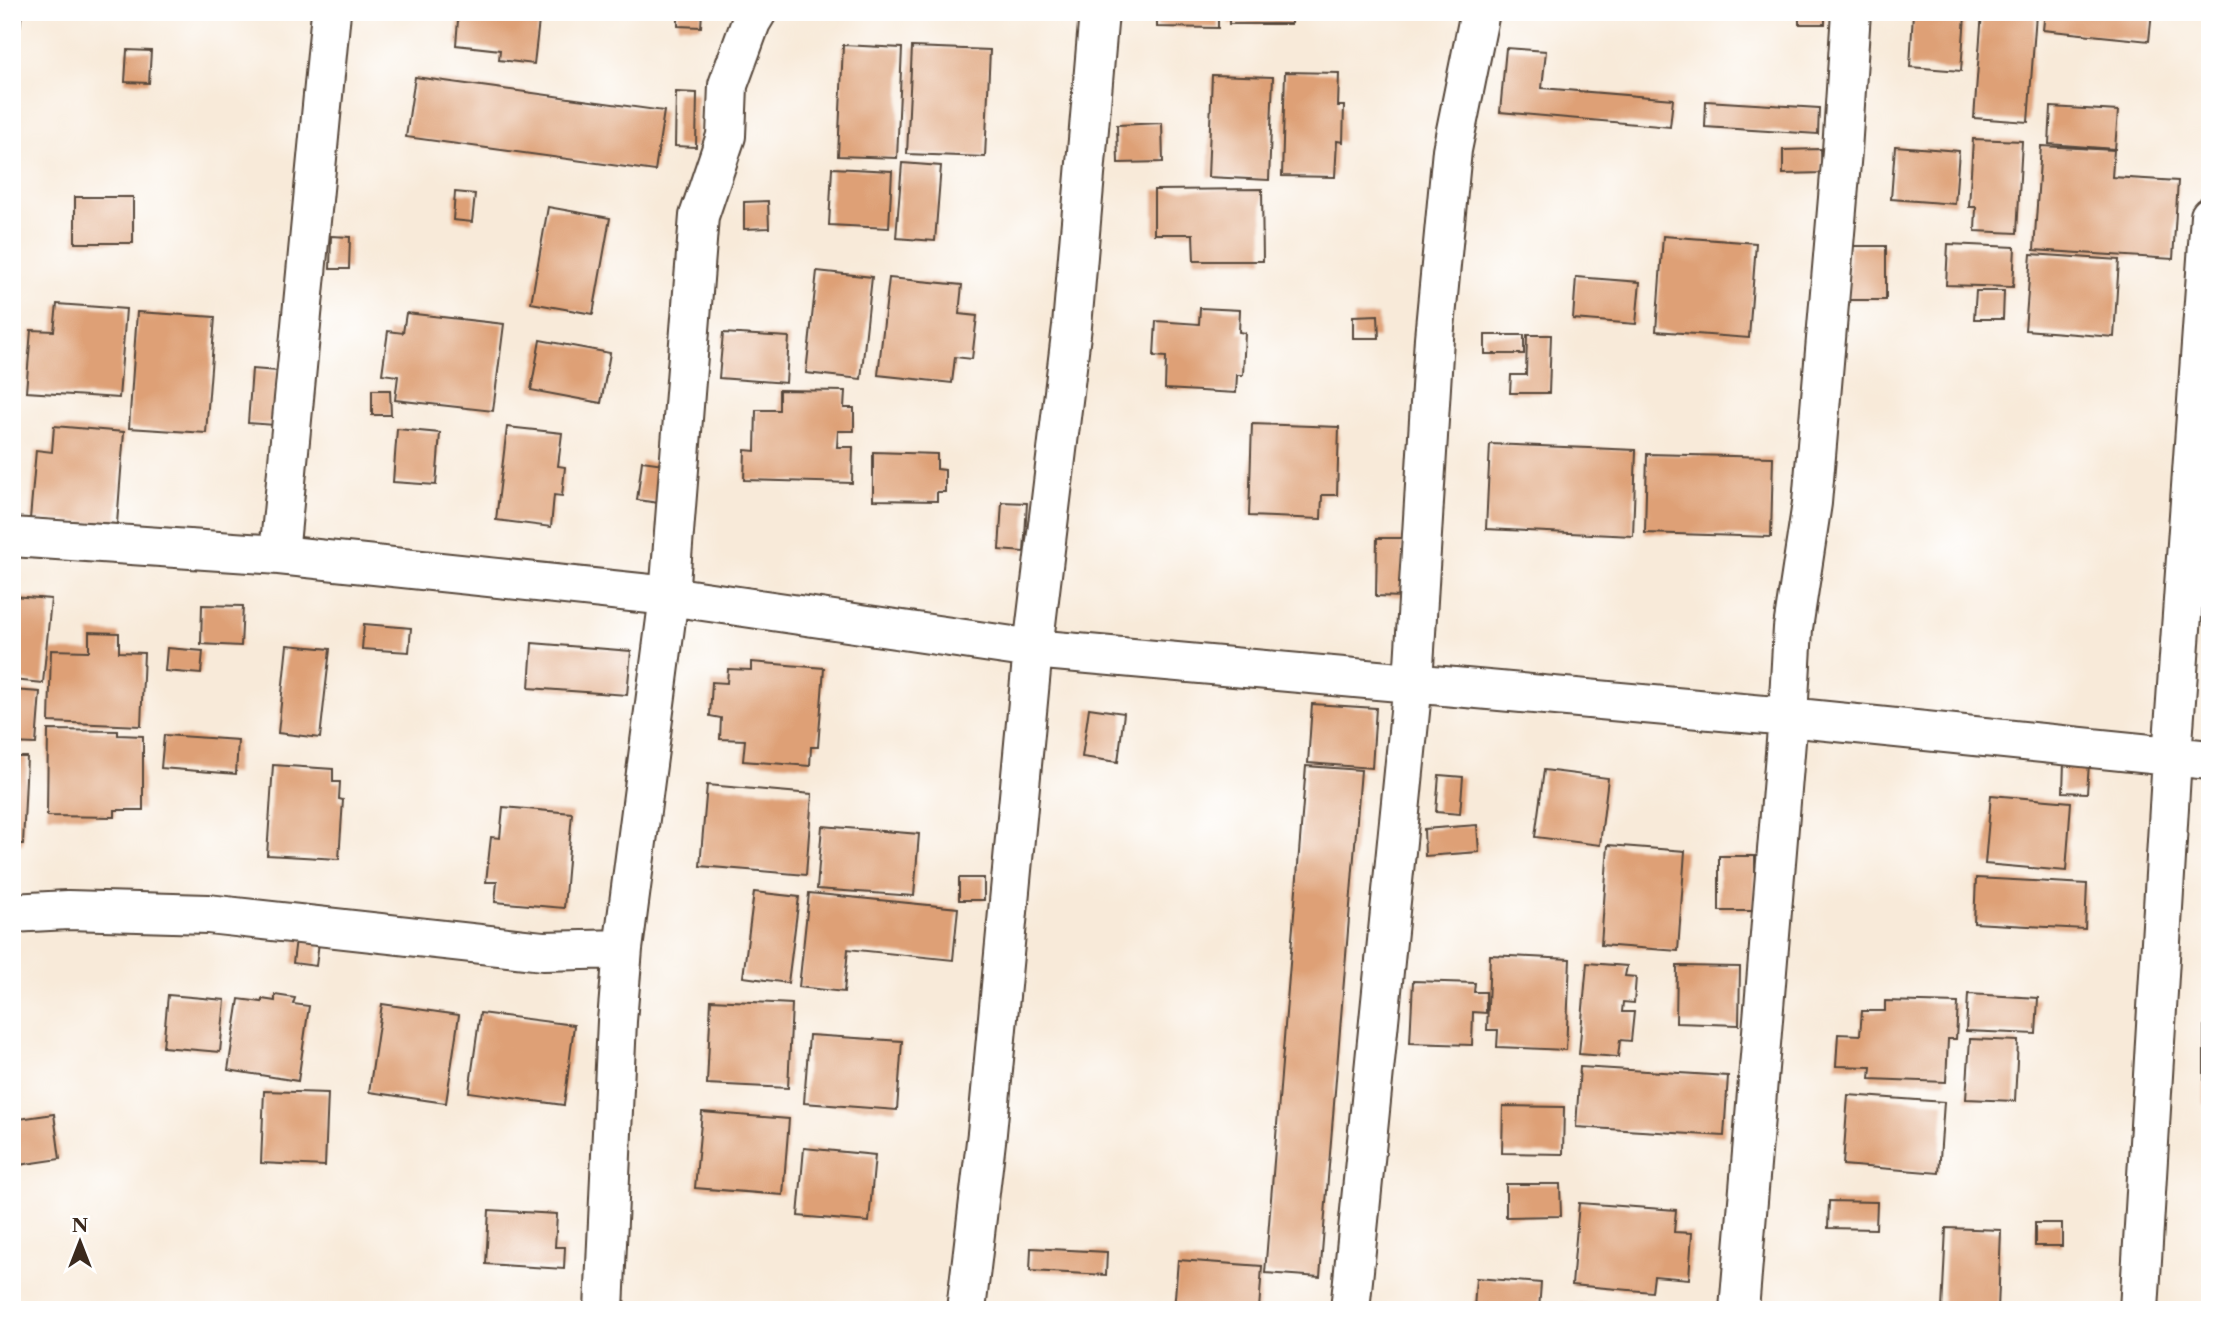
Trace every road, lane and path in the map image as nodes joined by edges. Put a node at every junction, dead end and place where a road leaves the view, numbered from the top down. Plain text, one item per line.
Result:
1 (331, 12) edge
2 (757, 12) edge
3 (1099, 12) edge
4 (1480, 12) edge
5 (1851, 12) edge
6 (2210, 216) edge
7 (12, 537) edge
8 (279, 555) junction
9 (669, 596) junction
10 (1032, 649) junction
11 (1413, 682) junction
12 (1788, 717) junction
13 (2172, 757) junction
14 (2210, 760) edge
15 (12, 913) edge
16 (623, 949) junction
17 (604, 1310) edge
18 (966, 1310) edge
19 (1350, 1310) edge
20 (1739, 1310) edge
21 (2139, 1310) edge

1 - 8 street
2 - 9 street
3 - 10 street
4 - 11 street
5 - 12 street
6 - 13 street
7 - 8 street
8 - 9 street
9 - 10 street
9 - 16 street
10 - 11 street
10 - 18 street
11 - 12 street
11 - 19 street
12 - 13 street
12 - 20 street
13 - 14 street
13 - 21 street
15 - 16 street
16 - 17 street

